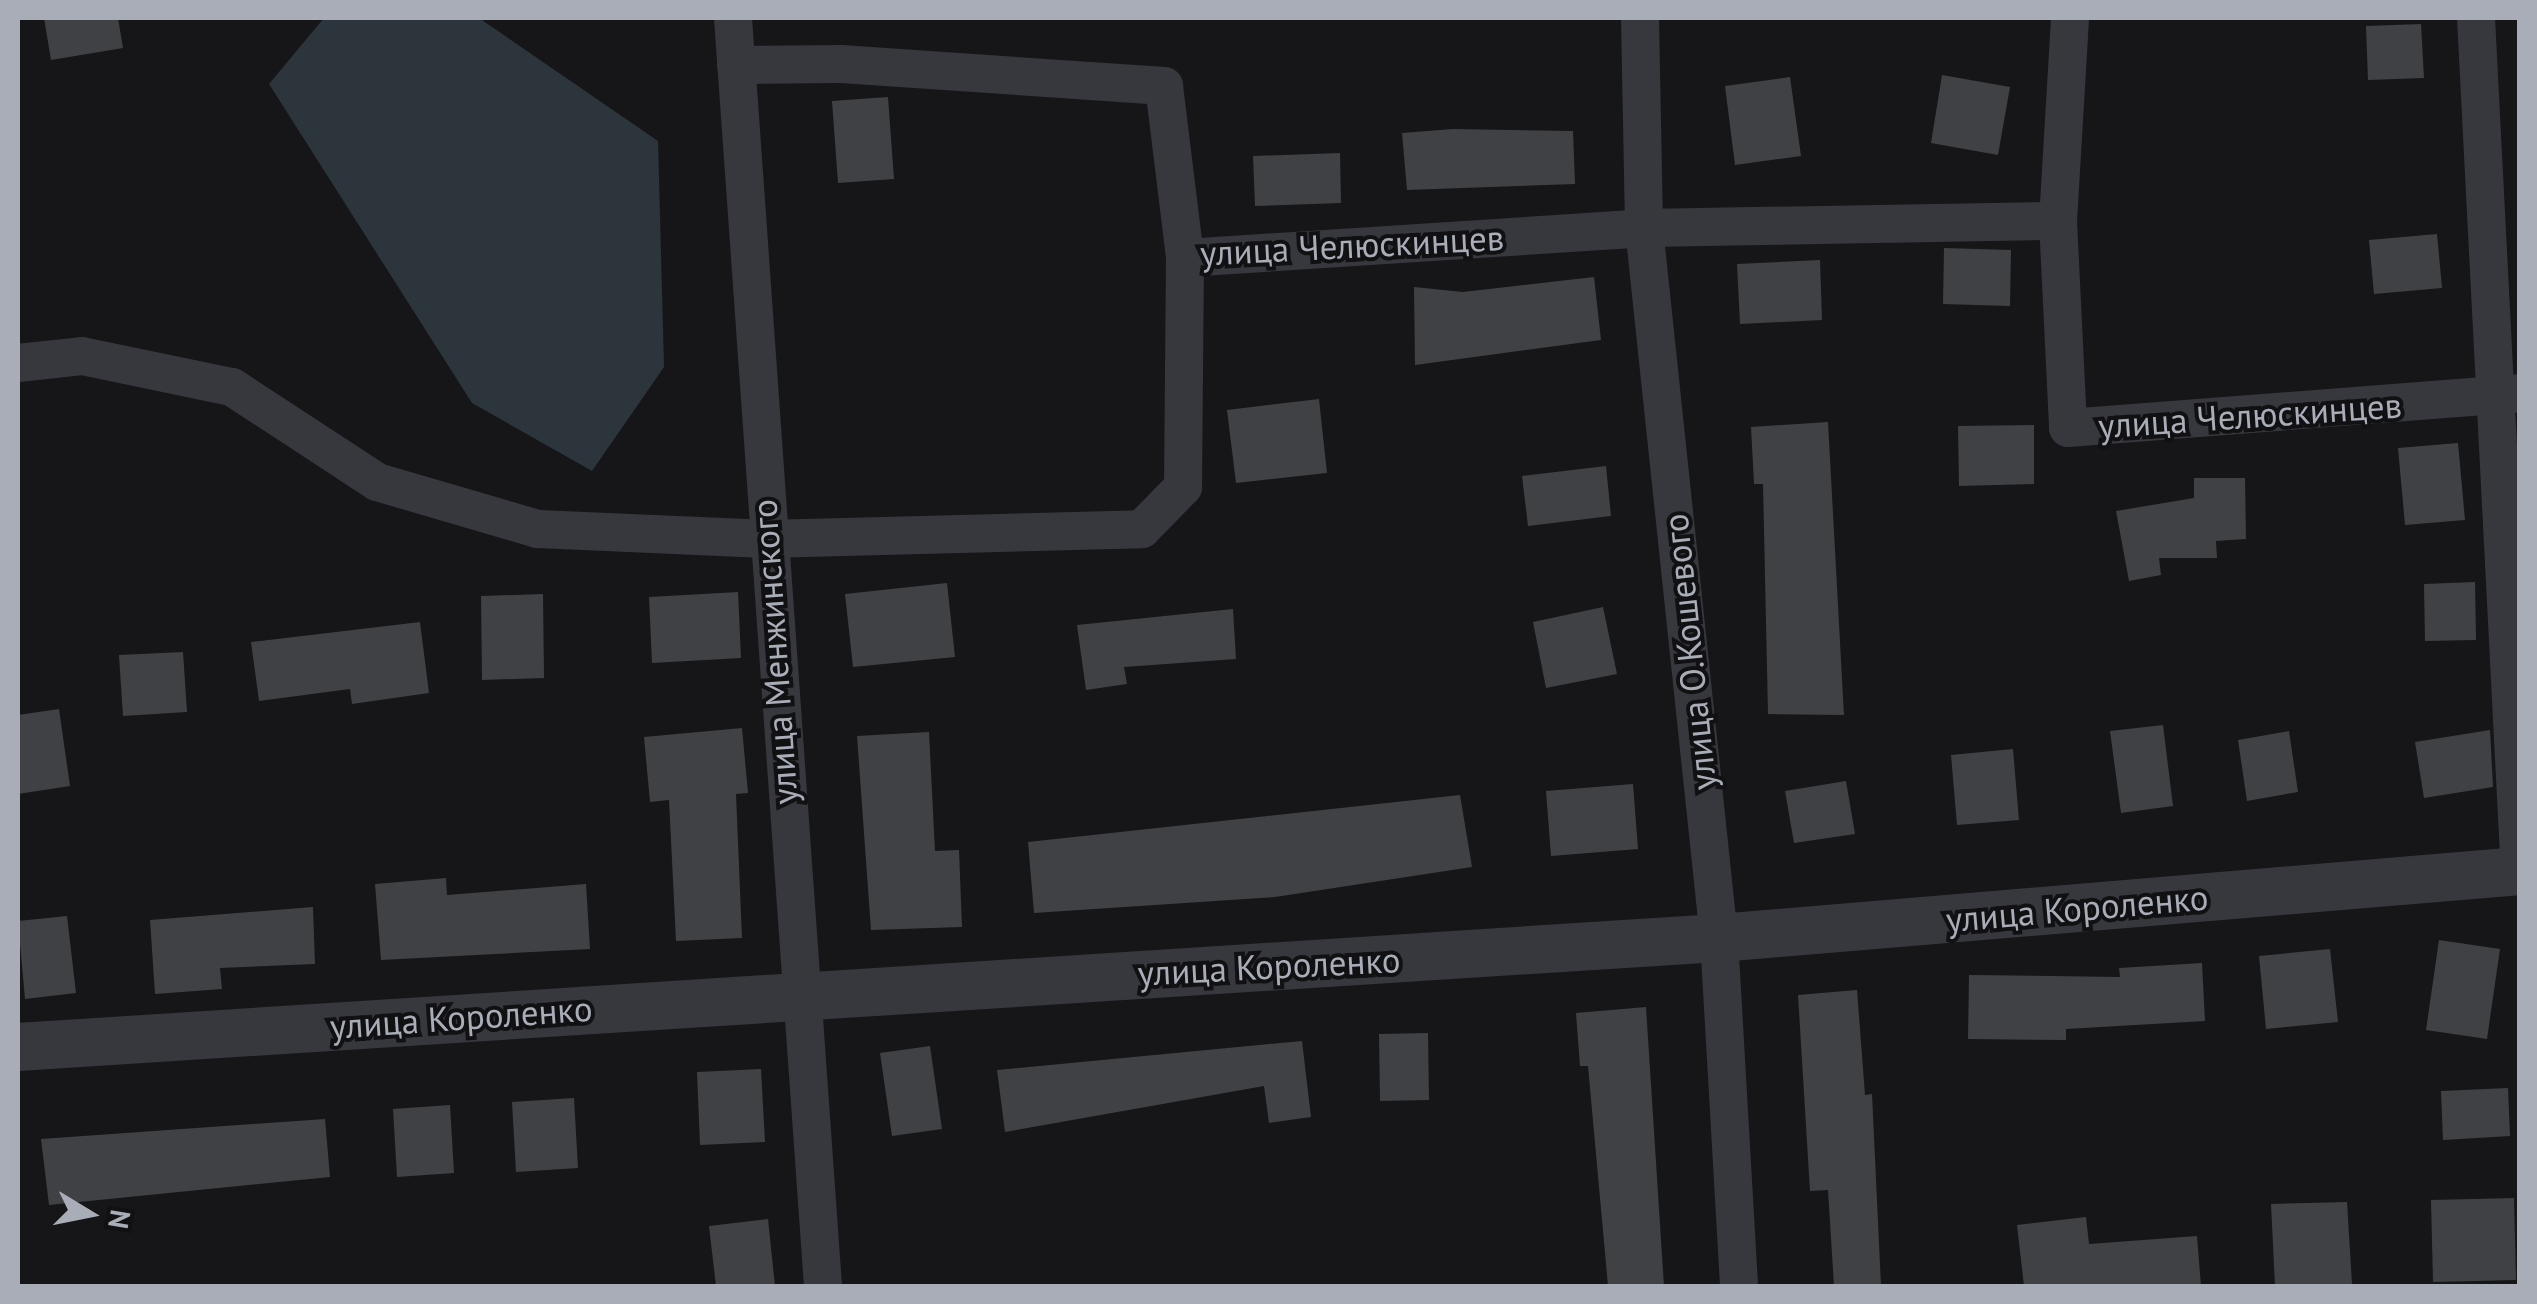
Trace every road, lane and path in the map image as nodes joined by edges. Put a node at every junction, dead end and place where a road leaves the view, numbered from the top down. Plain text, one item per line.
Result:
1 (733, 18) edge
2 (1640, 18) edge
3 (2070, 18) edge
4 (2476, 18) edge
5 (736, 65) junction
6 (2058, 220) junction
7 (1644, 228) junction
8 (1185, 258) junction
9 (18, 363) edge
10 (2508, 395) edge
11 (766, 539) junction
12 (2519, 872) edge
13 (1720, 938) junction
14 (798, 994) junction
15 (18, 1046) edge
16 (823, 1286) edge
17 (1739, 1286) edge

1 - 5 street, улица Менжинского
2 - 7 street, улица О.Кошевого
3 - 6 street, улица Челюскинцев
4 - 10 street
5 - 8 street, улица Челюскинцев
5 - 11 street, улица Менжинского
6 - 7 street, улица Челюскинцев
6 - 10 street, улица Челюскинцев
7 - 8 street, улица Челюскинцев
7 - 13 street, улица О.Кошевого
8 - 11 street
9 - 11 street
10 - 12 street
11 - 14 street, улица Менжинского
12 - 13 street, улица Короленко
13 - 14 street, улица Короленко
13 - 17 street, улица О.Кошевого
14 - 15 street, улица Короленко
14 - 16 street, улица Менжинского

